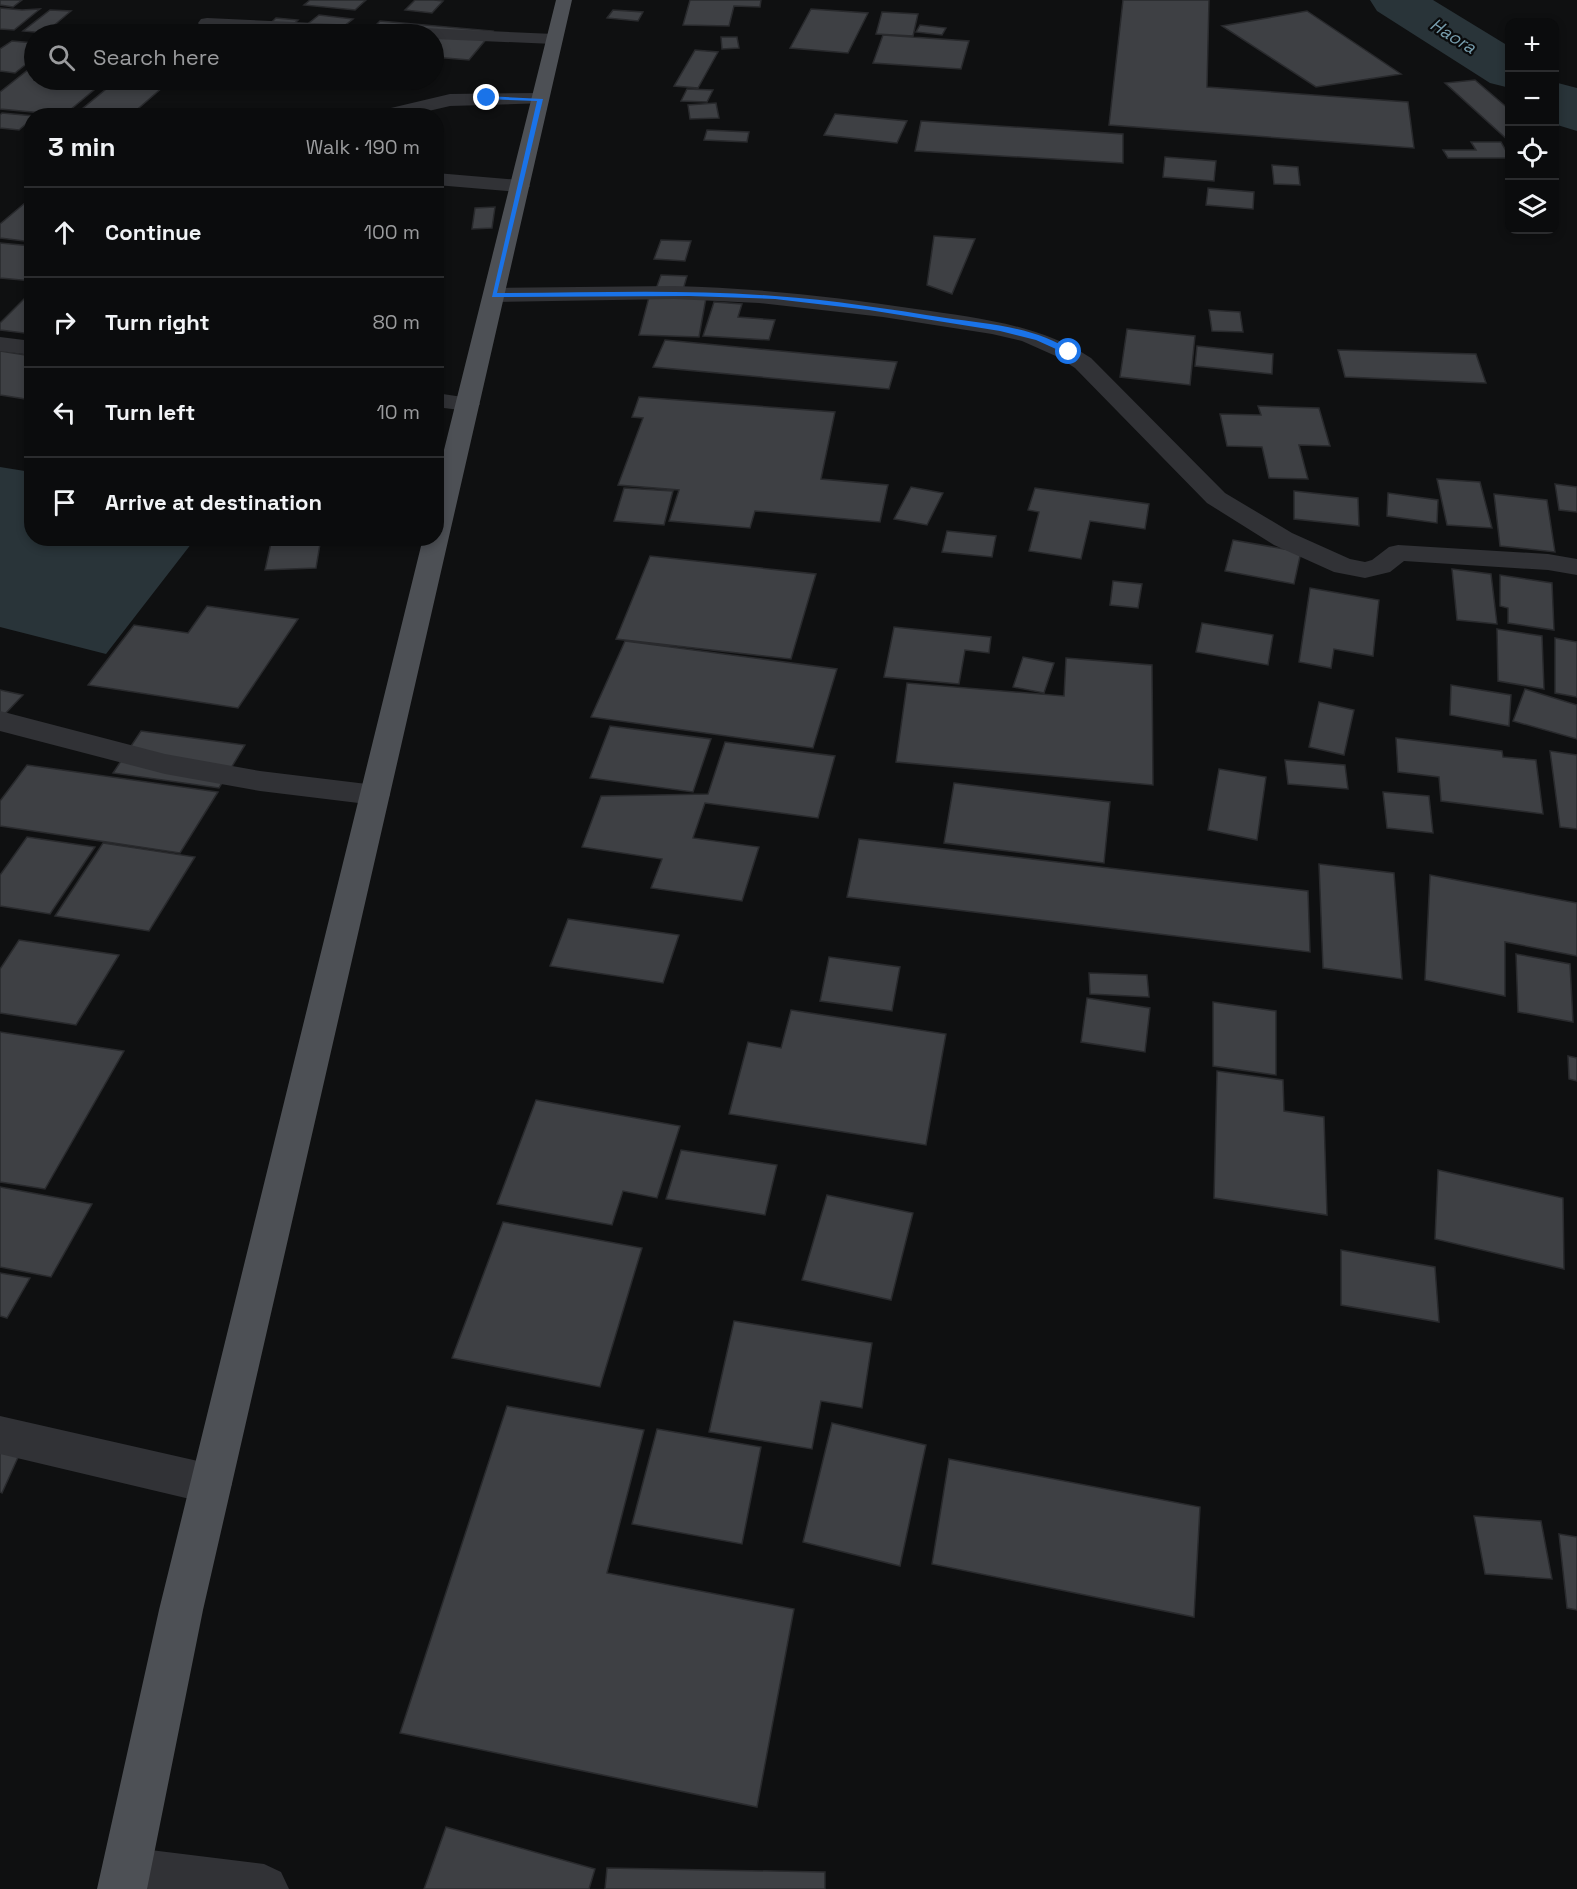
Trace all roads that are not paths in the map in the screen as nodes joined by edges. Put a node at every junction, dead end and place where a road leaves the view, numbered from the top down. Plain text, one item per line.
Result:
1 (564, 0) edge
2 (207, 23) dead end
3 (229, 24) edge
4 (444, 34) edge
5 (554, 39) junction
6 (540, 99) junction
7 (416, 108) edge
8 (444, 181) edge
9 (520, 186) junction
10 (494, 295) junction
11 (0, 344) edge
12 (24, 347) edge
13 (444, 401) edge
14 (468, 404) junction
15 (444, 504) edge
16 (434, 546) edge
17 (1577, 567) edge
18 (0, 721) edge
19 (375, 795) junction
20 (0, 1435) edge
21 (211, 1484) junction
22 (124, 1880) edge
23 (264, 1889) edge

1 - 5 main road
2 - 3 street
4 - 5 street
5 - 6 main road
6 - 7 street
6 - 9 main road
8 - 9 street
9 - 10 main road
10 - 14 main road
10 - 17 street
11 - 12 street
13 - 14 street
14 - 15 main road
16 - 19 main road
18 - 19 street
19 - 21 main road
20 - 21 street
21 - 22 main road
22 - 23 street

